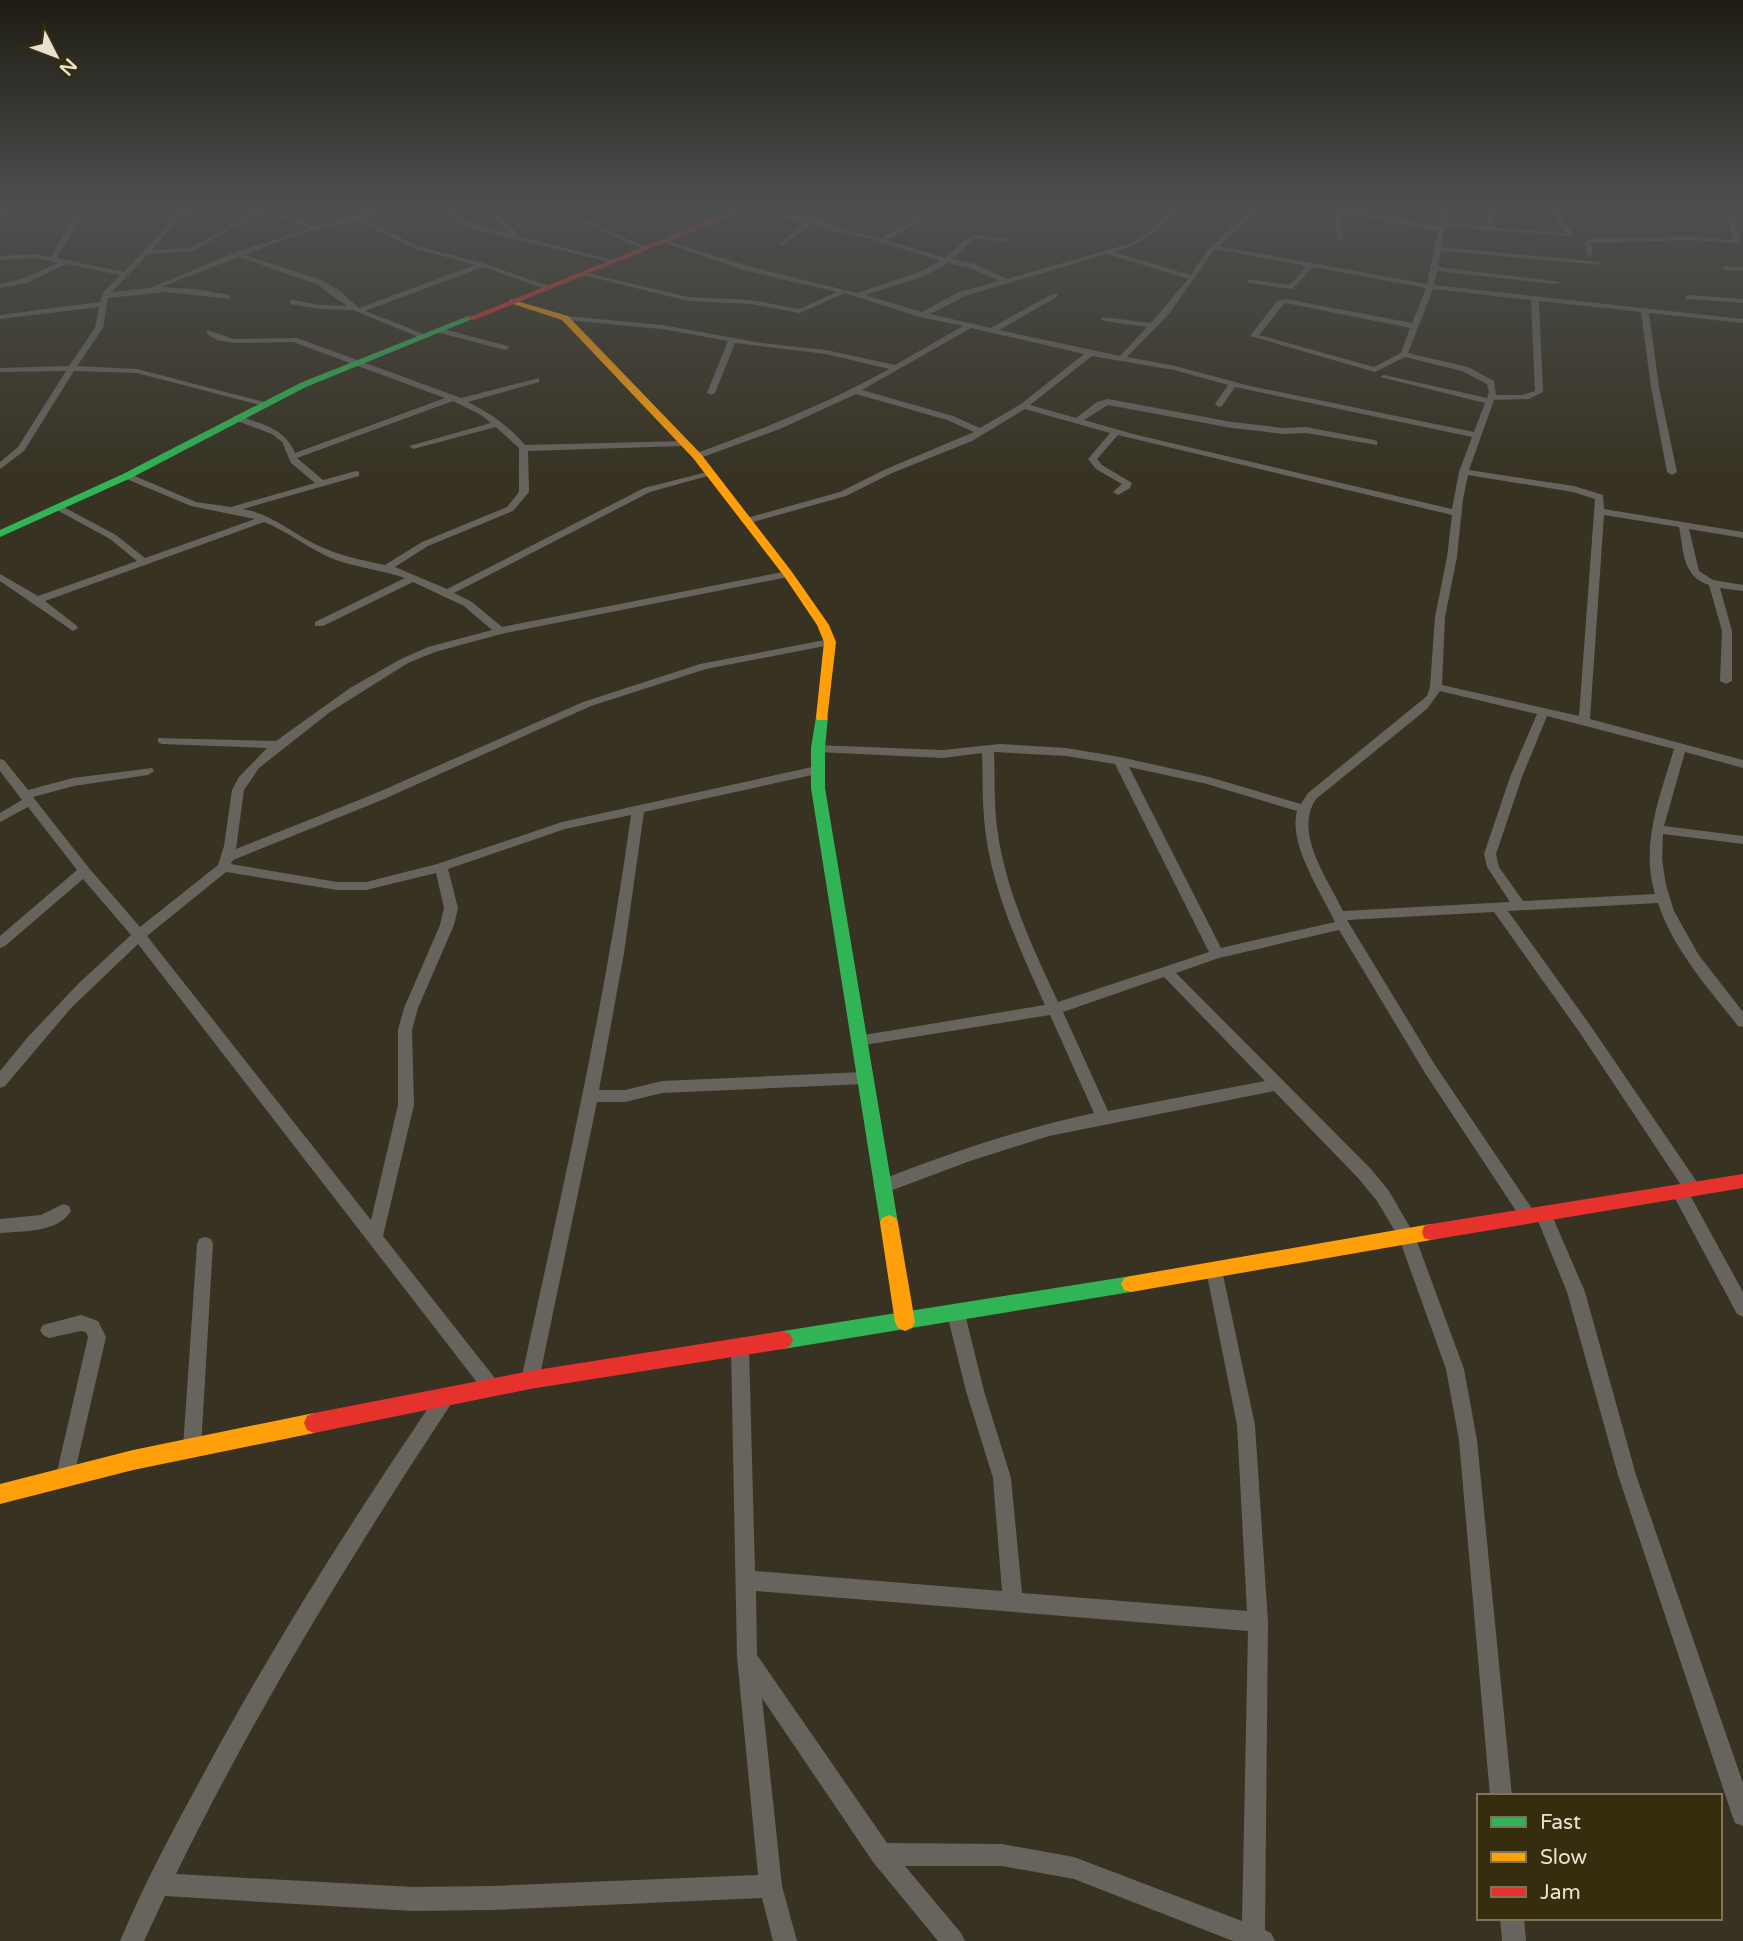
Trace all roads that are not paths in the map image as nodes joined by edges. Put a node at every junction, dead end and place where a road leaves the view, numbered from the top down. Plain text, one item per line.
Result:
1 (110, 299) edge
2 (343, 299) edge
3 (386, 299) edge
4 (520, 299) edge
5 (686, 299) edge
6 (827, 299) edge
7 (868, 299) edge
8 (952, 299) edge
9 (1048, 299) edge
10 (1175, 299) edge
11 (1425, 299) edge
12 (1531, 299) edge
13 (1535, 299) junction
14 (1717, 299) edge
15 (104, 300) junction
16 (513, 301) junction
17 (1743, 301) edge
18 (293, 302) dead end
19 (355, 310) junction
20 (1645, 311) junction
21 (923, 315) junction
22 (0, 317) edge
23 (565, 318) junction
24 (1105, 319) dead end
25 (1743, 321) edge
26 (971, 325) junction
27 (1153, 326) junction
28 (1414, 326) junction
29 (439, 330) junction
30 (994, 330) junction
31 (210, 332) dead end
32 (421, 336) junction
33 (732, 340) junction
34 (505, 348) dead end
35 (1090, 353) junction
36 (1404, 354) junction
37 (1121, 359) junction
38 (356, 362) junction
39 (71, 368) junction
40 (897, 368) junction
41 (0, 370) edge
42 (1384, 377) dead end
43 (536, 380) dead end
44 (1233, 383) junction
45 (855, 391) junction
46 (711, 393) dead end
47 (457, 399) junction
48 (1490, 399) junction
49 (264, 403) junction
50 (1219, 404) dead end
51 (1024, 406) junction
52 (237, 418) junction
53 (1078, 420) junction
54 (498, 424) junction
55 (981, 432) junction
56 (1116, 432) junction
57 (1477, 435) junction
58 (683, 443) junction
59 (1374, 443) dead end
60 (413, 446) dead end
61 (523, 448) junction
62 (696, 456) junction
63 (292, 457) junction
64 (0, 466) edge
65 (1464, 472) junction
66 (1672, 472) dead end
67 (708, 473) junction
68 (356, 474) dead end
69 (127, 476) junction
70 (322, 484) junction
71 (1118, 492) dead end
72 (58, 508) junction
73 (232, 510) junction
74 (1599, 511) junction
75 (1457, 513) junction
76 (264, 519) junction
77 (746, 521) junction
78 (1683, 525) junction
79 (0, 534) edge
80 (1743, 535) edge
81 (143, 561) junction
82 (387, 568) junction
83 (788, 575) junction
84 (0, 577) edge
85 (413, 578) junction
86 (1714, 583) junction
87 (1743, 587) edge
88 (448, 592) junction
89 (37, 600) junction
90 (319, 624) dead end
91 (74, 628) dead end
92 (500, 631) junction
93 (830, 642) junction
94 (1726, 681) dead end
95 (1436, 687) junction
96 (1544, 712) junction
97 (1584, 721) junction
98 (162, 740) dead end
99 (278, 745) junction
100 (1680, 747) junction
101 (818, 748) junction
102 (988, 749) junction
103 (1120, 761) junction
104 (0, 764) edge
105 (1743, 764) edge
106 (817, 770) junction
107 (148, 771) dead end
108 (28, 798) junction
109 (1302, 808) junction
110 (638, 810) junction
111 (0, 818) edge
112 (1658, 829) junction
113 (1743, 839) edge
114 (226, 862) junction
115 (441, 867) junction
116 (84, 872) junction
117 (1661, 898) junction
118 (1520, 907) junction
119 (1499, 909) junction
120 (1341, 921) junction
121 (139, 935) junction
122 (0, 943) edge
123 (1217, 954) junction
124 (1165, 970) junction
125 (1055, 1009) junction
126 (1743, 1022) edge
127 (858, 1041) junction
128 (864, 1078) junction
129 (0, 1082) edge
130 (1279, 1084) junction
131 (589, 1096) junction
132 (1104, 1118) junction
133 (1743, 1181) edge
134 (882, 1187) junction
135 (1686, 1191) junction
136 (63, 1211) dead end
137 (1535, 1214) junction
138 (0, 1226) edge
139 (1407, 1236) junction
140 (375, 1237) junction
141 (205, 1244) dead end
142 (1214, 1270) junction
143 (1743, 1309) edge
144 (956, 1314) junction
145 (905, 1322) junction
146 (49, 1330) dead end
147 (740, 1348) junction
148 (530, 1380) junction
149 (492, 1388) junction
150 (445, 1398) junction
151 (192, 1448) junction
152 (65, 1476) junction
153 (0, 1494) edge
154 (745, 1580) junction
155 (1013, 1600) junction
156 (1258, 1622) junction
157 (747, 1657) junction
158 (1502, 1794) edge
159 (1743, 1815) edge
160 (881, 1854) junction
161 (158, 1884) junction
162 (771, 1886) junction
163 (1512, 1920) edge
164 (1258, 1939) edge
165 (132, 1941) edge
166 (785, 1941) edge
167 (953, 1941) edge
168 (1514, 1941) edge

1 - 15 street
2 - 19 street
3 - 19 street
4 - 16 street
5 - 6 street
7 - 21 street
8 - 21 street
9 - 30 street
10 - 27 street
11 - 28 street
12 - 13 street
13 - 20 street
13 - 48 street
14 - 17 street
15 - 22 street
15 - 39 street
16 - 23 street
16 - 29 street
18 - 19 street
19 - 32 street
20 - 25 street
20 - 66 street
21 - 26 street
23 - 33 street
23 - 58 street
24 - 27 street
26 - 30 street
26 - 40 street
27 - 37 street
28 - 36 street
28 - 36 street
29 - 32 street
29 - 34 street
30 - 35 street
31 - 38 street
32 - 38 street
33 - 40 street
33 - 46 street
35 - 37 street
35 - 51 street
36 - 48 street
37 - 44 street
38 - 47 street
38 - 49 street
39 - 41 street
39 - 49 street
39 - 64 street
40 - 45 street
42 - 48 street
43 - 47 street
44 - 50 street
44 - 57 street
45 - 55 street
45 - 62 street
47 - 54 street
47 - 63 street
48 - 57 street
49 - 52 street
51 - 53 street
51 - 55 street
52 - 63 street
52 - 69 street
53 - 56 street
53 - 59 street
54 - 60 street
54 - 61 street
55 - 77 street
56 - 71 street
56 - 75 street
57 - 65 street
58 - 61 street
58 - 62 street
61 - 82 street
62 - 67 street
63 - 70 street
65 - 74 street
65 - 75 street
67 - 77 street
67 - 88 street
68 - 70 street
69 - 72 street
69 - 73 street
70 - 73 street
72 - 79 street
72 - 81 street
73 - 76 street
74 - 78 street
74 - 97 street
75 - 95 street
76 - 81 street
76 - 82 street
77 - 83 street
78 - 80 street
78 - 86 street
81 - 89 street
82 - 85 street
83 - 92 street
83 - 93 street
84 - 89 street
85 - 88 street
85 - 90 street
86 - 87 street
86 - 94 street
88 - 92 street
89 - 91 street
92 - 99 street
93 - 101 street
93 - 114 street
95 - 96 street
95 - 109 street
96 - 97 street
96 - 118 street
97 - 100 street
98 - 99 street
99 - 114 street
100 - 105 street
100 - 112 street
101 - 102 street
101 - 106 street
102 - 103 street
102 - 125 street
103 - 109 street
103 - 123 street
104 - 108 street
106 - 110 street
106 - 127 street
107 - 108 street
108 - 111 street
108 - 116 street
109 - 120 street
110 - 115 street
110 - 131 street
112 - 113 street
112 - 117 street
114 - 115 street
114 - 121 street
115 - 140 street
116 - 121 street
116 - 122 street
117 - 118 street
117 - 126 street
118 - 119 street
119 - 120 street
119 - 135 street
120 - 123 street
120 - 137 street
121 - 129 street
121 - 140 street
123 - 124 street
124 - 125 street
124 - 130 street
125 - 127 street
125 - 132 street
127 - 128 street
128 - 131 street
128 - 134 street
130 - 132 street
130 - 139 street
131 - 148 street
132 - 134 street
133 - 135 street
134 - 145 street
135 - 137 street
135 - 143 street
136 - 138 street
137 - 139 street
137 - 159 street
139 - 142 street
139 - 158 street
140 - 149 street
141 - 151 street
142 - 144 street
142 - 156 street
144 - 145 street
144 - 155 street
145 - 147 street
146 - 152 street
147 - 148 street
147 - 154 street
148 - 149 street
149 - 150 street
150 - 151 street
150 - 161 street
151 - 152 street
152 - 153 street
154 - 155 street
154 - 157 street
155 - 156 street
156 - 164 street
157 - 160 street
157 - 162 street
160 - 164 street
160 - 167 street
161 - 162 street
161 - 165 street
162 - 166 street
163 - 168 street

